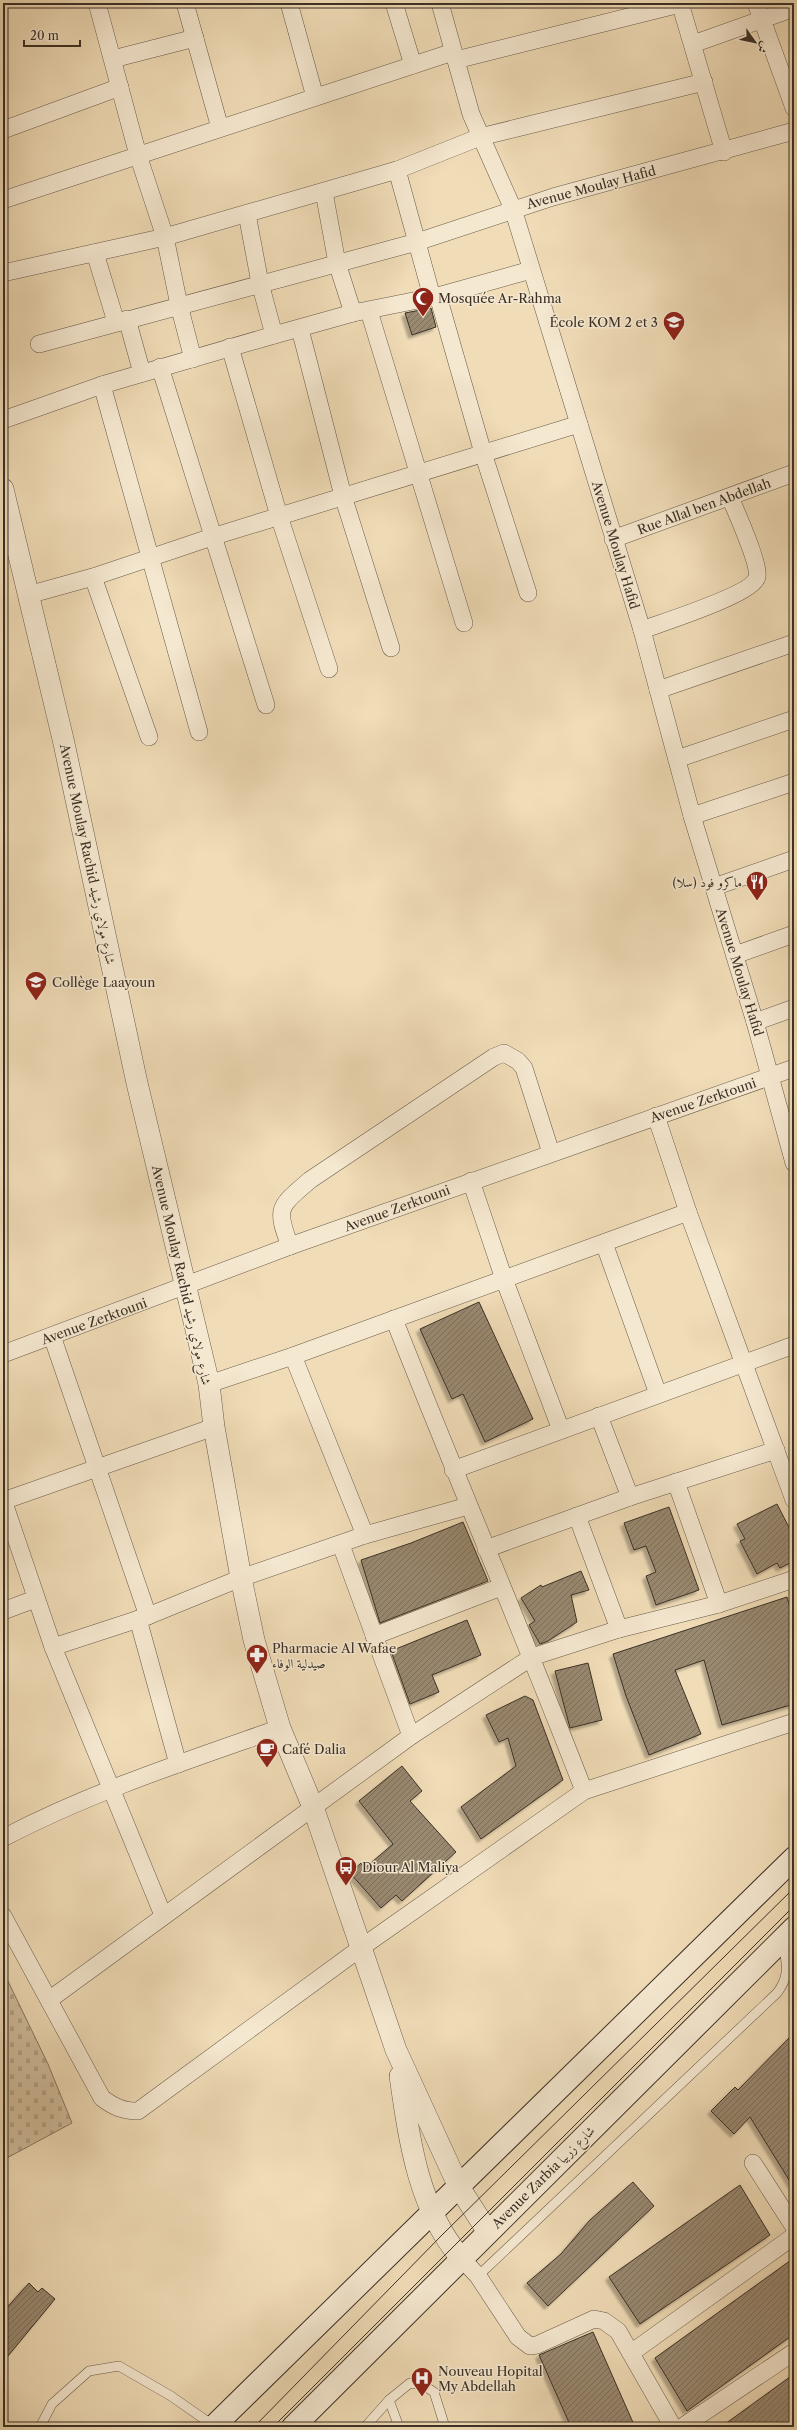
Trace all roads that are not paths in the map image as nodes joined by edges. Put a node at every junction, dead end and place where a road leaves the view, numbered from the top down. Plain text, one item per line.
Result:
1 (96, 3) edge
2 (185, 3) edge
3 (289, 3) edge
4 (394, 3) edge
5 (440, 3) edge
6 (756, 3) edge
7 (680, 4) edge
8 (794, 8) edge
9 (762, 19) junction
10 (195, 38) junction
11 (693, 44) junction
12 (454, 56) junction
13 (113, 59) junction
14 (413, 65) junction
15 (704, 82) junction
16 (120, 87) junction
17 (315, 97) junction
18 (794, 108) edge
19 (220, 128) junction
20 (3, 130) edge
21 (794, 131) edge
22 (480, 137) junction
23 (724, 152) junction
24 (138, 155) junction
25 (397, 170) junction
26 (324, 192) junction
27 (3, 200) edge
28 (513, 209) junction
29 (247, 214) junction
30 (165, 237) junction
31 (417, 242) junction
32 (95, 253) junction
33 (337, 263) junction
34 (531, 270) junction
35 (3, 273) edge
36 (260, 283) junction
37 (435, 297) junction
38 (179, 304) junction
39 (361, 312) junction
40 (121, 321) junction
41 (300, 328) junction
42 (274, 335) junction
43 (39, 344) dead end
44 (230, 348) junction
45 (193, 359) junction
46 (160, 367) junction
47 (142, 373) junction
48 (102, 385) junction
49 (3, 420) edge
50 (579, 424) junction
51 (483, 453) junction
52 (418, 473) junction
53 (794, 474) edge
54 (3, 489) edge
55 (343, 496) junction
56 (730, 497) junction
57 (279, 516) junction
58 (215, 536) junction
59 (614, 539) junction
60 (150, 557) junction
61 (93, 577) junction
62 (528, 593) dead end
63 (28, 595) junction
64 (464, 623) dead end
65 (642, 630) junction
66 (794, 643) edge
67 (391, 648) dead end
68 (329, 669) dead end
69 (658, 690) junction
70 (266, 705) dead end
71 (794, 719) edge
72 (199, 732) dead end
73 (149, 737) dead end
74 (677, 759) junction
75 (794, 782) edge
76 (692, 816) junction
77 (794, 859) edge
78 (714, 887) junction
79 (794, 934) edge
80 (735, 955) junction
81 (794, 1008) edge
82 (755, 1022) junction
83 (794, 1068) edge
84 (770, 1077) junction
85 (656, 1116) junction
86 (551, 1153) junction
87 (794, 1163) edge
88 (471, 1181) junction
89 (688, 1212) junction
90 (604, 1243) junction
91 (290, 1246) junction
92 (504, 1279) junction
93 (186, 1286) junction
94 (394, 1319) junction
95 (52, 1336) junction
96 (794, 1344) edge
97 (3, 1354) edge
98 (293, 1356) junction
99 (744, 1363) junction
100 (209, 1384) junction
101 (658, 1394) junction
102 (599, 1416) junction
103 (214, 1427) junction
104 (561, 1430) junction
105 (776, 1450) junction
106 (97, 1469) junction
107 (454, 1470) junction
108 (676, 1482) junction
109 (630, 1496) junction
110 (794, 1500) edge
111 (3, 1501) edge
112 (468, 1506) junction
113 (577, 1516) junction
114 (365, 1534) junction
115 (341, 1545) junction
116 (486, 1549) junction
117 (241, 1578) junction
118 (794, 1579) edge
119 (501, 1587) junction
120 (35, 1599) junction
121 (719, 1604) junction
122 (3, 1611) edge
123 (143, 1617) junction
124 (619, 1629) junction
125 (374, 1636) junction
126 (53, 1647) junction
127 (532, 1657) junction
128 (794, 1722) edge
129 (280, 1728) junction
130 (411, 1736) junction
131 (178, 1764) junction
132 (112, 1788) junction
133 (584, 1791) junction
134 (313, 1807) junction
135 (3, 1838) edge
136 (792, 1864) edge
137 (163, 1915) junction
138 (3, 1916) edge
139 (788, 1934) edge
140 (362, 1947) junction
141 (49, 2000) junction
142 (396, 2050) junction
143 (753, 2164) dead end
144 (459, 2187) junction
145 (432, 2214) junction
146 (794, 2227) edge
147 (488, 2232) junction
148 (794, 2236) edge
149 (461, 2258) junction
150 (478, 2276) junction
151 (794, 2352) edge
152 (631, 2353) junction
153 (389, 2400) junction
154 (298, 2425) edge
155 (40, 2427) edge
156 (213, 2427) edge
157 (365, 2427) edge
158 (399, 2427) edge
159 (445, 2427) edge
160 (673, 2427) edge
161 (682, 2427) edge

1 - 13 street
2 - 10 street
3 - 17 street
4 - 14 street
5 - 12 street
6 - 9 street
7 - 11 street
7 - 12 street
8 - 9 street
9 - 11 street
9 - 18 street
10 - 13 street
10 - 19 street
11 - 15 street
12 - 14 street
12 - 22 street
13 - 16 street
14 - 17 street
15 - 22 street
15 - 23 street
16 - 20 street
16 - 24 street
17 - 19 street
19 - 24 street
21 - 23 street, Avenue Moulay Hafid
22 - 25 street
22 - 28 street
23 - 28 street, Avenue Moulay Hafid
24 - 27 street
24 - 30 street
25 - 26 street
25 - 31 street
26 - 29 street
26 - 33 street
28 - 31 street
28 - 34 street, Avenue Moulay Hafid
29 - 30 street
29 - 36 street
30 - 32 street
30 - 38 street
31 - 33 street
31 - 37 street
32 - 35 street
32 - 40 street
33 - 36 street
33 - 39 street
34 - 37 street
34 - 50 street, Avenue Moulay Hafid
36 - 38 street
36 - 42 street
37 - 39 street
37 - 51 street
38 - 40 street
38 - 45 street
39 - 41 street
39 - 52 street
40 - 43 street
40 - 47 street
41 - 42 street
41 - 55 street
42 - 44 street
44 - 45 street
44 - 57 street
45 - 46 street
46 - 47 street
46 - 58 street
47 - 48 street
48 - 49 street
48 - 60 street
50 - 51 street
50 - 59 street, Avenue Moulay Hafid
51 - 52 street
51 - 62 street
52 - 55 street
52 - 64 street
53 - 56 street, Rue Allal ben Abdellah
54 - 63 street, Avenue Moulay Rachid شارع مولاي رشيد
55 - 57 street
55 - 67 street
56 - 59 street, Rue Allal ben Abdellah
56 - 65 street
57 - 58 street
57 - 68 street
58 - 60 street
58 - 70 street
59 - 65 street, Avenue Moulay Hafid
60 - 61 street
60 - 72 street
61 - 63 street
61 - 73 street
63 - 93 street, Avenue Moulay Rachid شارع مولاي رشيد
65 - 69 street, Avenue Moulay Hafid
66 - 69 street
69 - 74 street, Avenue Moulay Hafid
71 - 74 street
74 - 76 street, Avenue Moulay Hafid
75 - 76 street
76 - 78 street, Avenue Moulay Hafid
77 - 78 street
78 - 80 street, Avenue Moulay Hafid
79 - 80 street
80 - 82 street, Avenue Moulay Hafid
81 - 82 street
82 - 84 street, Avenue Moulay Hafid
83 - 84 street, Avenue Zerktouni
84 - 85 street, Avenue Zerktouni
84 - 87 street, Avenue Moulay Hafid
85 - 86 street, Avenue Zerktouni
85 - 89 street
86 - 88 street, Avenue Zerktouni
86 - 91 street
88 - 91 street, Avenue Zerktouni
88 - 92 street
89 - 90 street
89 - 99 street
90 - 92 street
90 - 101 street
91 - 93 street, Avenue Zerktouni
92 - 94 street
92 - 104 street
93 - 95 street, Avenue Zerktouni
93 - 100 street, Avenue Moulay Rachid شارع مولاي رشيد
94 - 98 street
94 - 107 street
95 - 97 street, Avenue Zerktouni
95 - 106 street
96 - 99 street
98 - 100 street
98 - 114 street
99 - 101 street
99 - 105 street
100 - 103 street, Avenue Moulay Rachid شارع مولاي رشيد
101 - 102 street
102 - 104 street
102 - 109 street
103 - 106 street
103 - 117 street, Avenue Moulay Rachid شارع مولاي رشيد
104 - 107 street
105 - 108 street
105 - 110 street
106 - 111 street
106 - 123 street
107 - 112 street
108 - 109 street
108 - 121 street
109 - 113 street
111 - 120 street
112 - 114 street
112 - 116 street
113 - 116 street
113 - 124 street
114 - 115 street
115 - 117 street
115 - 125 street
116 - 119 street
117 - 123 street
117 - 129 street, Avenue Moulay Rachid شارع مولاي رشيد
118 - 121 street
119 - 125 street
119 - 127 street
120 - 122 street
120 - 126 street
121 - 124 street
123 - 126 street
123 - 131 street
124 - 127 street
125 - 130 street
126 - 132 street
127 - 130 street
127 - 133 street
128 - 133 street
129 - 131 street
129 - 134 street, Avenue Moulay Rachid شارع مولاي رشيد
130 - 134 street
131 - 132 street
132 - 135 street
132 - 137 street
133 - 140 street
134 - 137 street
134 - 140 street, Avenue Moulay Rachid شارع مولاي رشيد
136 - 144 main road
137 - 141 street
138 - 141 street
139 - 147 main road, Avenue Zarbia شارع زربيا
139 - 150 lane
140 - 141 street
140 - 142 street, Avenue Moulay Rachid شارع مولاي رشيد
142 - 144 street, Avenue Moulay Rachid شارع مولاي رشيد
142 - 145 street, Avenue Moulay Rachid شارع مولاي رشيد
143 - 146 street
144 - 145 main road
144 - 147 street, Avenue Moulay Rachid شارع مولاي رشيد
145 - 149 street, Avenue Moulay Rachid شارع مولاي رشيد
145 - 156 main road
147 - 149 main road, Avenue Zarbia شارع زربيا
148 - 152 street
149 - 150 street
149 - 154 main road, Avenue Zarbia شارع زربيا
150 - 152 street
151 - 161 street
152 - 160 street
153 - 157 lane
153 - 158 lane
153 - 159 lane
155 - 156 lane

